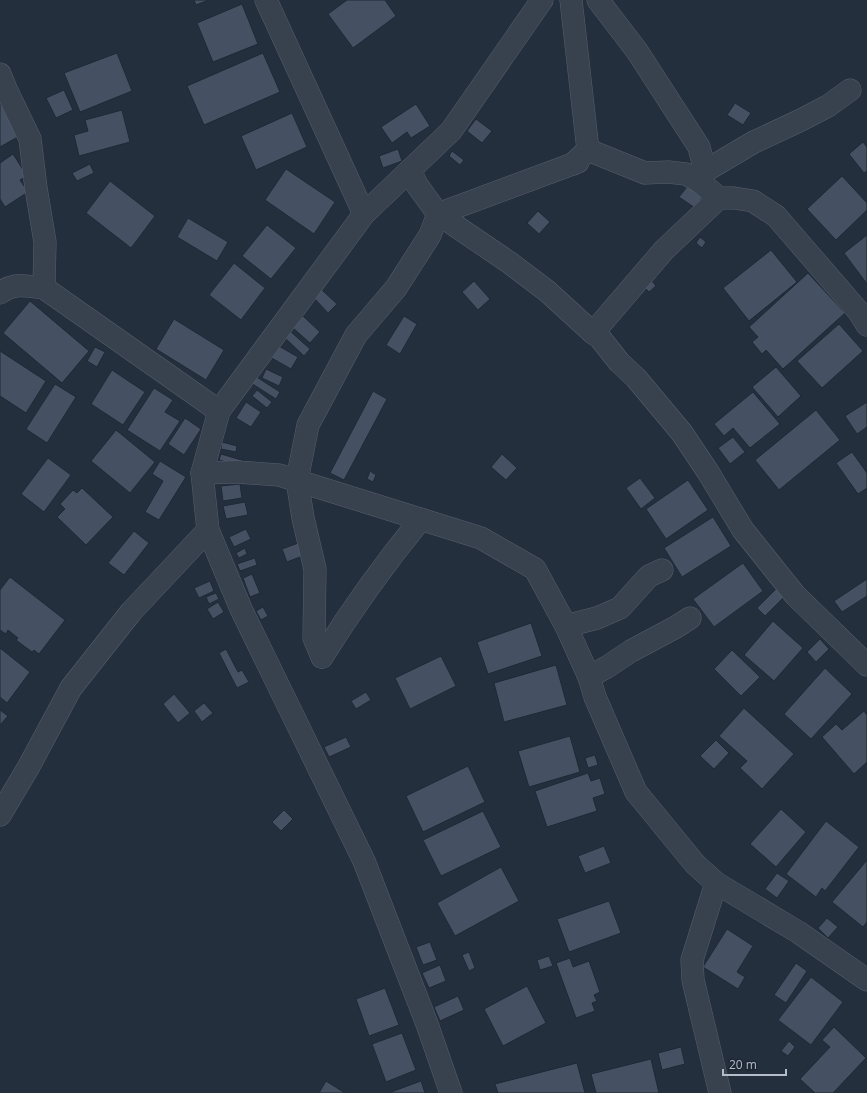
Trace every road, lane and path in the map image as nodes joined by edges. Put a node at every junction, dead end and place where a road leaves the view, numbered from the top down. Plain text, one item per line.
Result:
1 (266, 0) edge
2 (542, 0) edge
3 (571, 0) edge
4 (598, 0) edge
5 (0, 74) edge
6 (850, 90) dead end
7 (580, 159) junction
8 (410, 170) junction
9 (719, 198) junction
10 (364, 214) junction
11 (438, 214) junction
12 (44, 288) junction
13 (0, 293) edge
14 (867, 325) edge
15 (593, 333) junction
16 (219, 411) junction
17 (202, 472) junction
18 (297, 480) junction
19 (420, 519) junction
20 (208, 530) junction
21 (662, 570) dead end
22 (690, 618) dead end
23 (566, 626) junction
24 (867, 665) edge
25 (589, 677) junction
26 (0, 815) edge
27 (716, 883) junction
28 (867, 980) edge
29 (451, 1093) edge
30 (720, 1093) edge

1 - 10 street
2 - 8 street
3 - 7 street
4 - 6 street
5 - 12 street
7 - 9 street
7 - 11 street
8 - 10 street
8 - 11 street
9 - 14 street
9 - 15 street
10 - 16 street
11 - 15 street
11 - 18 street
12 - 13 street
12 - 16 street
15 - 24 street
16 - 17 street
17 - 18 street
17 - 20 street
18 - 19 street
18 - 19 street
19 - 23 street
20 - 26 street
20 - 29 street
21 - 23 street
22 - 25 street
23 - 25 street
25 - 27 street
27 - 28 street
27 - 30 street

